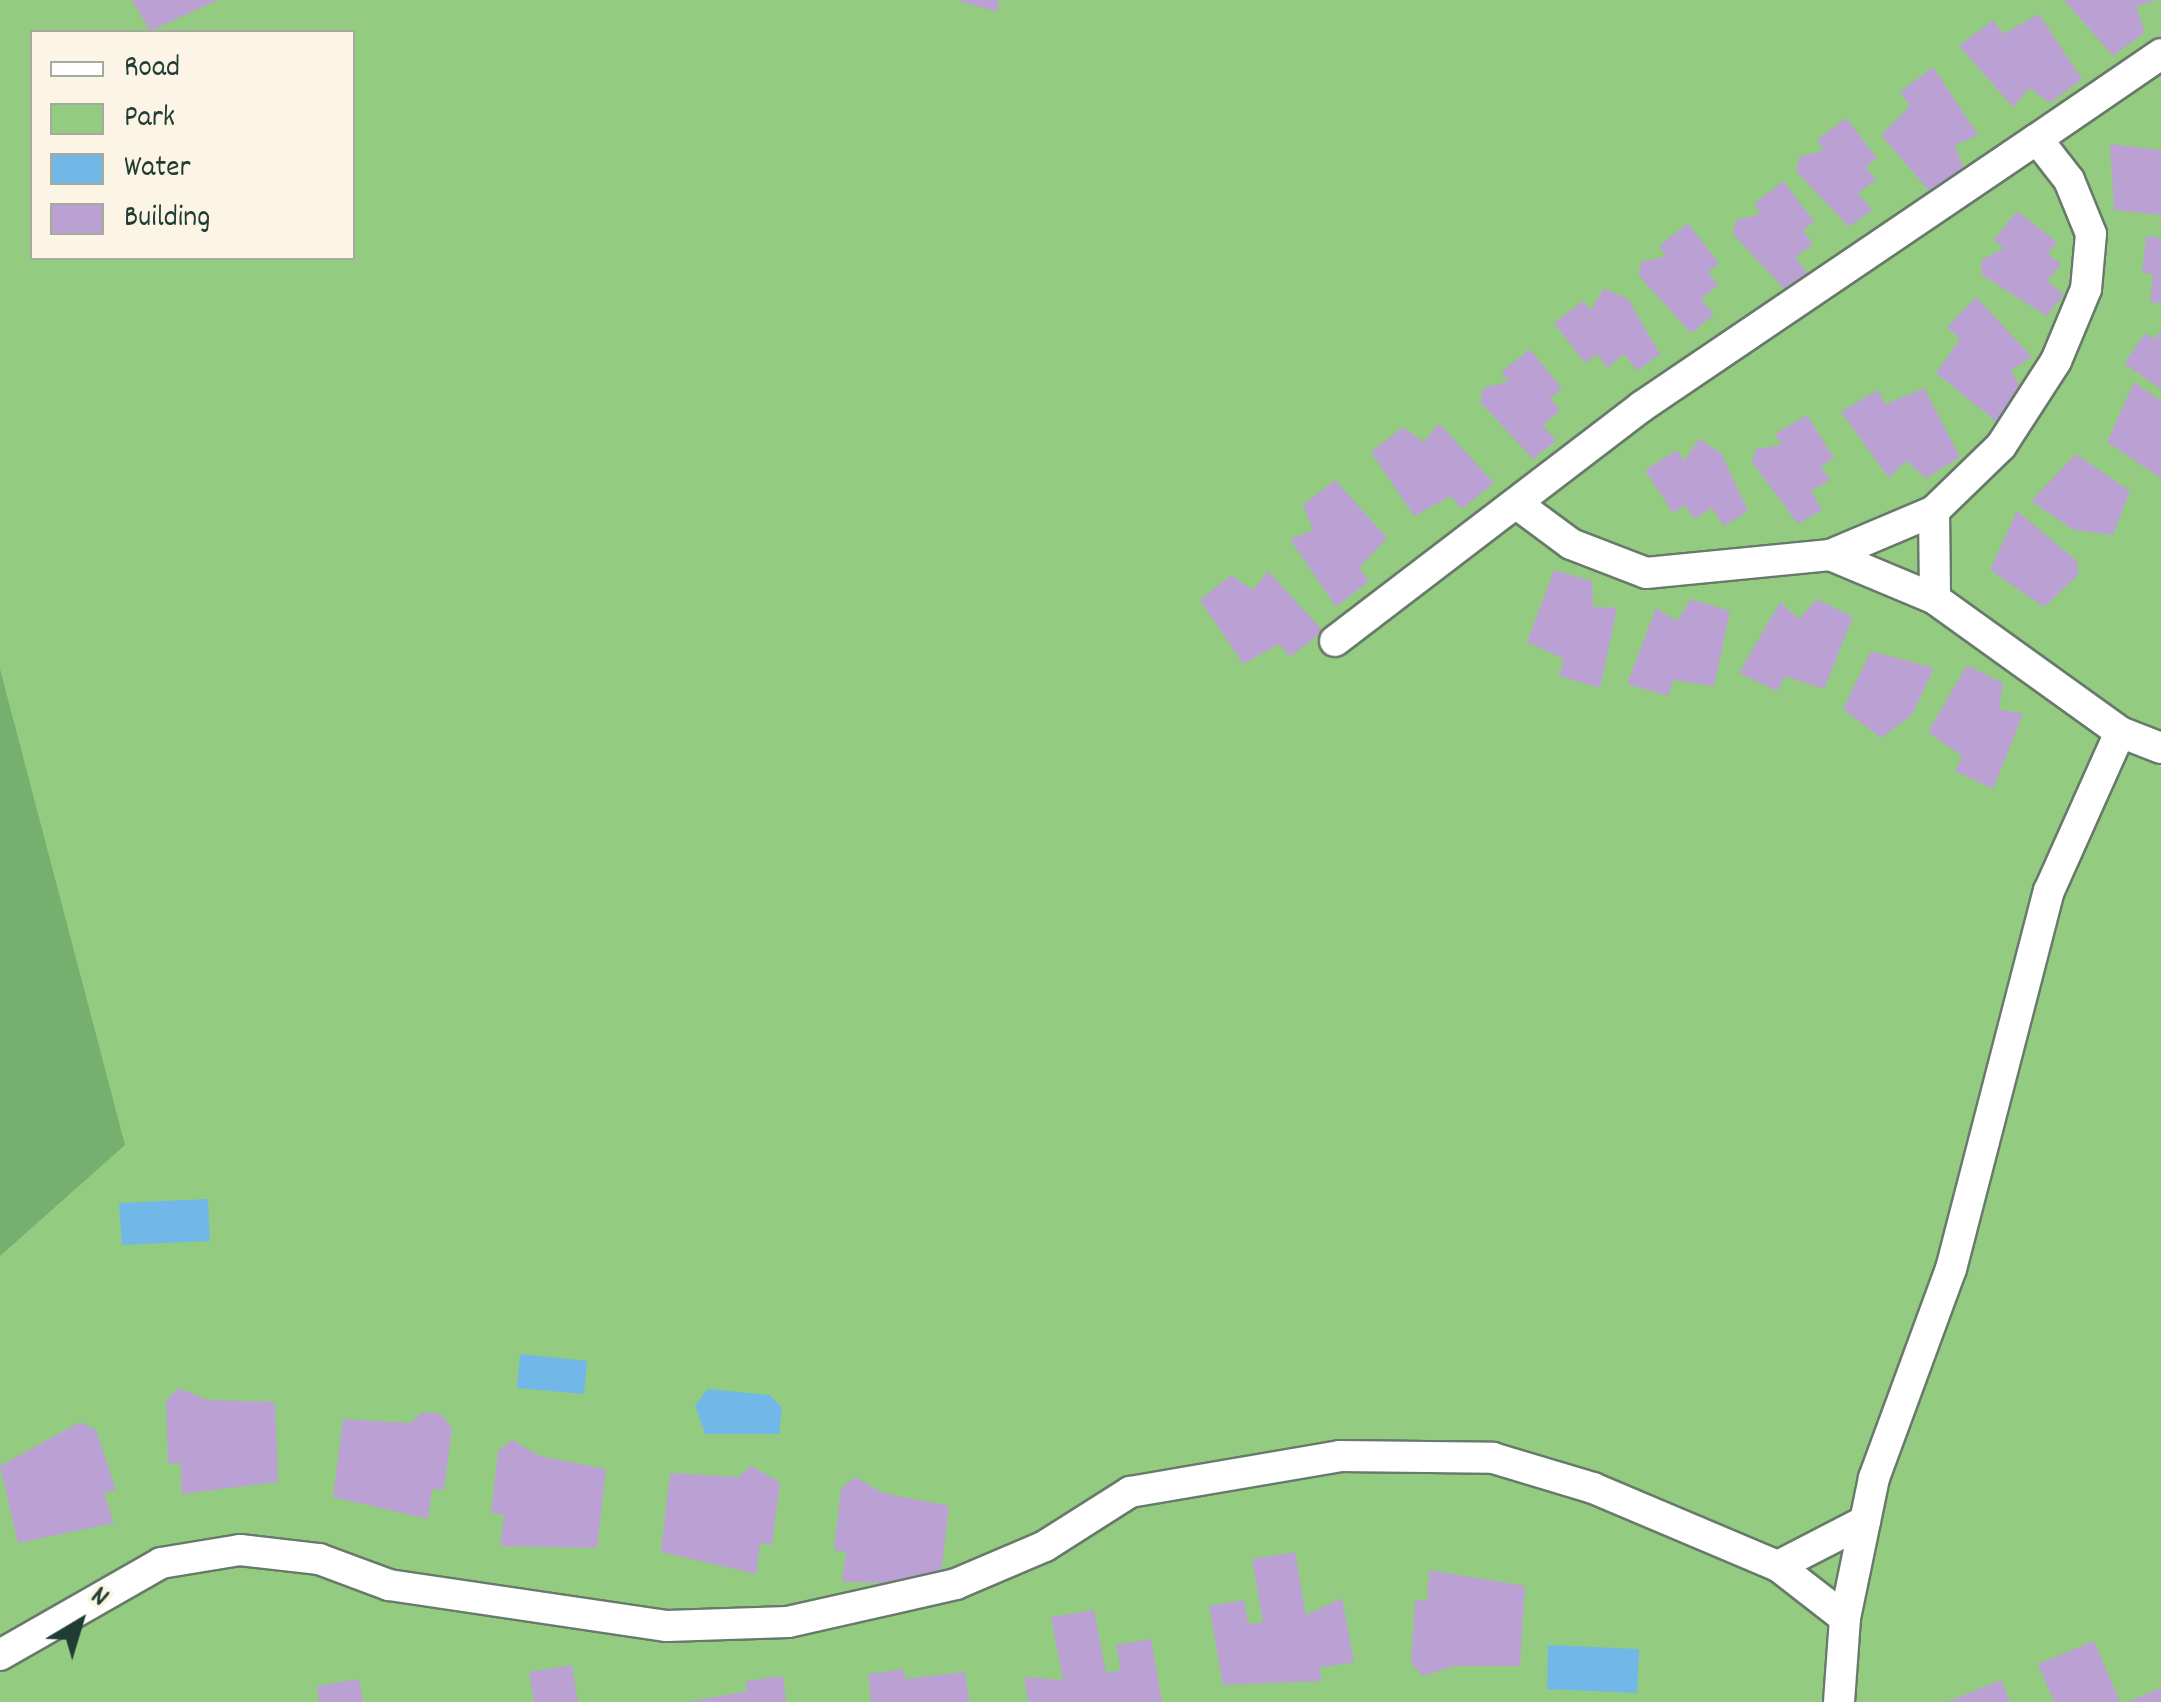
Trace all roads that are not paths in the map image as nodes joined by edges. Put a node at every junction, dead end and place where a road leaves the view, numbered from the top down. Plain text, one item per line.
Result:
1 (2161, 54) edge
2 (2038, 139) junction
3 (1517, 504) junction
4 (1934, 510) junction
5 (1830, 555) junction
6 (1935, 599) junction
7 (1335, 641) dead end
8 (2120, 732) junction
9 (2161, 748) edge
10 (1865, 1521) junction
11 (1778, 1566) junction
12 (1845, 1618) junction
13 (0, 1655) edge
14 (1839, 1702) edge

1 - 2 street
2 - 3 street
2 - 4 street
3 - 5 street
3 - 7 street
4 - 5 street
4 - 6 street
5 - 6 street
6 - 8 street
8 - 9 street
8 - 10 street
10 - 11 street
10 - 12 street
11 - 12 street
11 - 13 street
12 - 14 street

